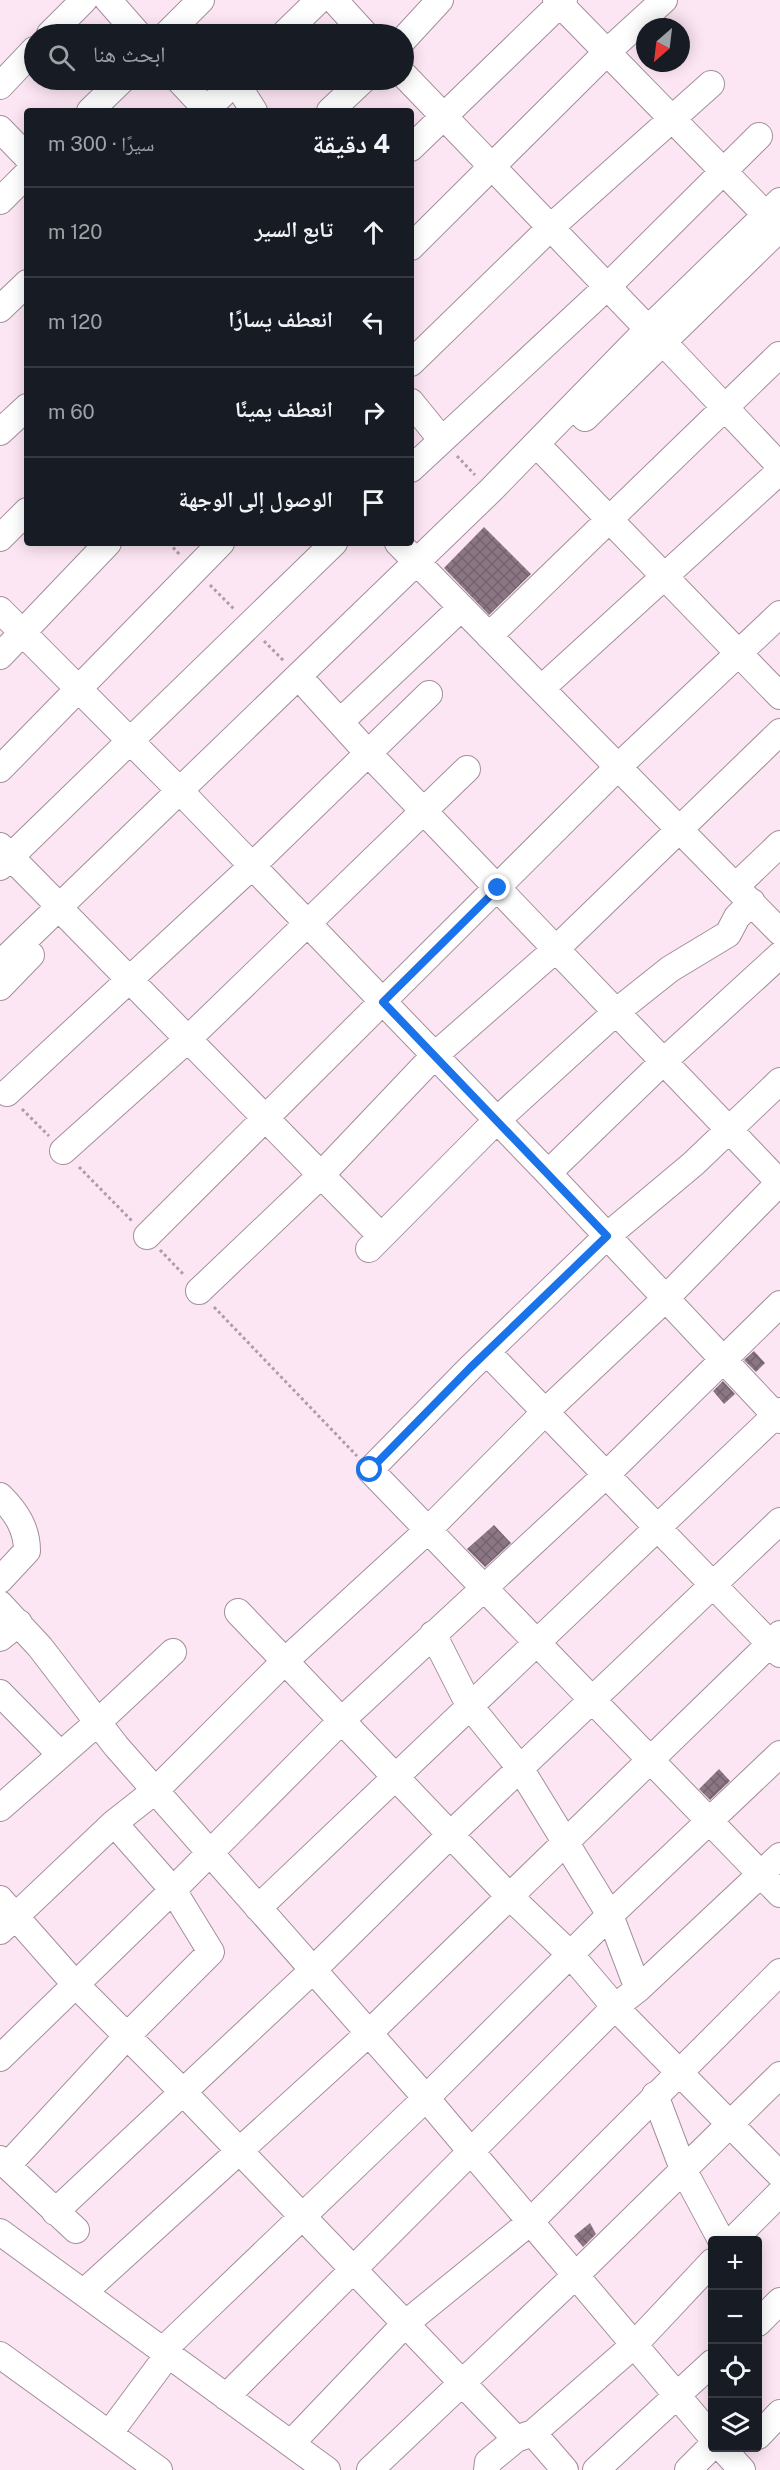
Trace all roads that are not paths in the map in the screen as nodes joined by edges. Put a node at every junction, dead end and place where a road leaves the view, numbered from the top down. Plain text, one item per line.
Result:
1 (84, 0) edge
2 (108, 0) edge
3 (201, 0) edge
4 (319, 0) edge
5 (334, 0) edge
6 (440, 0) edge
7 (664, 0) edge
8 (560, 1) edge
9 (60, 24) edge
10 (129, 24) edge
11 (177, 24) edge
12 (294, 24) edge
13 (356, 24) edge
14 (414, 28) edge
15 (607, 52) junction
16 (24, 61) edge
17 (711, 84) dead end
18 (414, 85) edge
19 (0, 86) edge
20 (112, 90) edge
21 (188, 90) edge
22 (226, 90) edge
23 (242, 90) edge
24 (352, 90) edge
25 (93, 108) edge
26 (204, 108) edge
27 (208, 108) edge
28 (252, 108) edge
29 (333, 108) edge
30 (445, 116) junction
31 (673, 118) junction
32 (0, 129) edge
33 (759, 136) dead end
34 (414, 145) edge
35 (24, 154) edge
36 (493, 166) junction
37 (725, 171) junction
38 (24, 177) edge
39 (0, 201) edge
40 (775, 214) edge
41 (551, 227) junction
42 (414, 244) edge
43 (24, 286) edge
44 (608, 286) junction
45 (0, 309) edge
46 (656, 335) junction
47 (779, 356) edge
48 (414, 360) edge
49 (414, 406) edge
50 (725, 407) junction
51 (24, 410) edge
52 (0, 432) edge
53 (441, 439) junction
54 (547, 455) junction
55 (414, 465) edge
56 (780, 468) edge
57 (24, 514) edge
58 (608, 519) junction
59 (0, 538) edge
60 (105, 546) edge
61 (218, 546) edge
62 (331, 546) edge
63 (401, 546) edge
64 (421, 566) junction
65 (665, 578) junction
66 (461, 608) junction
67 (0, 610) edge
68 (780, 614) edge
69 (22, 633) junction
70 (489, 636) junction
71 (737, 653) junction
72 (0, 656) edge
73 (309, 688) junction
74 (542, 688) junction
75 (78, 690) junction
76 (429, 694) dead end
77 (780, 696) edge
78 (340, 722) junction
79 (780, 732) edge
80 (129, 742) junction
81 (367, 752) junction
82 (618, 767) junction
83 (0, 769) edge
84 (467, 769) dead end
85 (185, 797) junction
86 (423, 811) junction
87 (680, 827) junction
88 (780, 843) edge
89 (3, 857) edge
90 (250, 867) junction
91 (498, 888) junction
92 (744, 894) junction
93 (63, 911) junction
94 (306, 925) junction
95 (780, 932) edge
96 (556, 949) junction
97 (780, 955) edge
98 (0, 964) edge
99 (130, 980) junction
100 (0, 987) edge
101 (383, 1002) junction
102 (616, 1012) junction
103 (188, 1039) junction
104 (434, 1056) junction
105 (664, 1061) junction
106 (780, 1081) edge
107 (7, 1093) dead end
108 (265, 1118) junction
109 (496, 1121) junction
110 (730, 1130) junction
111 (63, 1151) dead end
112 (548, 1173) junction
113 (321, 1175) junction
114 (780, 1182) edge
115 (147, 1236) dead end
116 (607, 1236) junction
117 (199, 1291) dead end
118 (664, 1299) junction
119 (780, 1304) edge
120 (487, 1352) junction
121 (722, 1360) junction
122 (545, 1412) junction
123 (778, 1415) edge
124 (607, 1474) junction
125 (0, 1496) edge
126 (780, 1521) edge
127 (656, 1527) junction
128 (428, 1532) junction
129 (0, 1580) edge
130 (712, 1585) junction
131 (485, 1590) junction
132 (0, 1604) edge
133 (238, 1612) dead end
134 (9, 1630) edge
135 (434, 1634) junction
136 (536, 1642) junction
137 (776, 1644) edge
138 (173, 1652) dead end
139 (285, 1661) junction
140 (0, 1693) edge
141 (592, 1700) junction
142 (469, 1705) junction
143 (341, 1721) junction
144 (101, 1727) junction
145 (60, 1754) junction
146 (780, 1754) edge
147 (649, 1760) junction
148 (519, 1768) junction
149 (395, 1776) junction
150 (156, 1790) junction
151 (0, 1808) edge
152 (711, 1822) junction
153 (114, 1823) junction
154 (0, 1824) edge
155 (451, 1834) junction
156 (564, 1841) junction
157 (212, 1852) junction
158 (780, 1856) edge
159 (761, 1875) junction
160 (173, 1890) junction
161 (780, 1894) edge
162 (508, 1895) junction
163 (258, 1908) junction
164 (5, 1915) edge
165 (610, 1915) junction
166 (570, 1954) junction
167 (313, 1970) junction
168 (780, 1972) edge
169 (75, 1984) junction
170 (638, 1989) junction
171 (615, 2007) junction
172 (368, 2034) junction
173 (128, 2035) junction
174 (0, 2058) edge
175 (679, 2073) junction
176 (780, 2075) edge
177 (182, 2091) junction
178 (655, 2094) junction
179 (426, 2098) junction
180 (730, 2123) junction
181 (471, 2152) junction
182 (240, 2153) junction
183 (4, 2162) edge
184 (683, 2169) junction
185 (780, 2175) edge
186 (780, 2193) edge
187 (56, 2212) junction
188 (303, 2215) junction
189 (529, 2223) junction
190 (76, 2230) dead end
191 (0, 2232) edge
192 (718, 2236) edge
193 (738, 2236) edge
194 (0, 2247) edge
195 (708, 2266) edge
196 (352, 2268) junction
197 (576, 2275) junction
198 (84, 2292) junction
199 (405, 2324) junction
200 (634, 2345) junction
201 (0, 2355) edge
202 (162, 2358) junction
203 (708, 2367) edge
204 (462, 2384) junction
205 (676, 2396) junction
206 (226, 2397) junction
207 (780, 2413) edge
208 (708, 2432) edge
209 (762, 2432) edge
210 (109, 2434) junction
211 (299, 2435) dead end
212 (524, 2436) junction
213 (708, 2450) edge
214 (159, 2470) edge
215 (307, 2470) edge
216 (327, 2470) edge
217 (370, 2470) edge
218 (487, 2470) edge
219 (565, 2470) edge
220 (596, 2470) edge
221 (688, 2470) edge

1 - 9 street
2 - 10 street
3 - 11 street
4 - 12 street
5 - 13 street
6 - 14 street
7 - 15 street
8 - 15 street
8 - 30 street
15 - 31 street
15 - 36 street
16 - 19 street
17 - 31 street
18 - 30 street
20 - 25 street
21 - 26 street
22 - 27 street
23 - 28 street
24 - 29 street
30 - 34 street
30 - 36 street
31 - 37 street
31 - 41 street
32 - 35 street
33 - 37 street
36 - 41 street
36 - 42 street
37 - 40 street
37 - 44 street
38 - 39 street
40 - 46 street
41 - 44 street
41 - 48 street
43 - 45 street
44 - 46 street
44 - 53 street
46 - 50 street
46 - 54 street
46 - 64 street
47 - 50 street
49 - 53 street
50 - 56 street
50 - 58 street
51 - 52 street
53 - 55 street
54 - 58 street
54 - 64 street
56 - 65 street
57 - 59 street
58 - 65 street
58 - 70 street
60 - 69 street
61 - 75 street
62 - 80 street
63 - 64 street
64 - 66 street
64 - 73 street
64 - 85 street
65 - 71 street
65 - 74 street
66 - 70 street
66 - 78 street
67 - 69 street
68 - 71 street
69 - 72 street
69 - 75 street
70 - 74 street
71 - 77 street
71 - 82 street
73 - 78 street
73 - 85 street
74 - 82 street
75 - 80 street
75 - 83 street
76 - 81 street
78 - 81 street
79 - 87 street
80 - 85 street
80 - 89 street
81 - 86 street
81 - 90 street
82 - 87 street
82 - 91 street
84 - 86 street
85 - 90 street
85 - 93 street
86 - 91 street
86 - 94 street
87 - 92 street
87 - 96 street
88 - 92 street
89 - 93 street
90 - 94 street
90 - 99 street
91 - 96 street
91 - 101 street
92 - 95 street
92 - 102 street
93 - 98 street
93 - 99 street
93 - 100 street
94 - 101 street
94 - 103 street
96 - 102 street
96 - 104 street
97 - 105 street
99 - 103 street
99 - 107 street
101 - 104 street
101 - 108 street
102 - 105 street
102 - 109 street
103 - 108 street
103 - 111 street
104 - 109 street
104 - 113 street
105 - 110 street
105 - 112 street
106 - 110 street
108 - 113 street
108 - 115 street
109 - 112 street
109 - 113 street
110 - 114 street
110 - 116 street
112 - 116 street
113 - 117 street
114 - 118 street
116 - 118 street
116 - 120 street
118 - 121 street
118 - 122 street
119 - 121 street
120 - 122 street
120 - 128 street
121 - 123 street
121 - 124 street
122 - 124 street
122 - 128 street
123 - 127 street
124 - 127 street
124 - 131 street
125 - 129 street
126 - 130 street
127 - 130 street
127 - 136 street
128 - 131 street
128 - 139 street
130 - 137 street
130 - 141 street
131 - 135 street
131 - 136 street
132 - 134 street
133 - 139 street
134 - 144 street
135 - 142 street
135 - 143 street
136 - 141 street
136 - 142 street
137 - 147 street
138 - 144 street
139 - 143 street
139 - 150 street
140 - 145 street
141 - 147 street
141 - 148 street
142 - 148 street
142 - 149 street
143 - 149 street
143 - 157 street
144 - 145 street
144 - 150 street
144 - 154 street
145 - 151 street
146 - 152 street
147 - 152 street
147 - 156 street
148 - 155 street
148 - 156 street
149 - 155 street
149 - 163 street
150 - 153 street
150 - 157 street
152 - 159 street
152 - 165 street
153 - 160 street
153 - 164 street
155 - 162 street
155 - 167 street
156 - 162 street
156 - 165 street
157 - 160 street
157 - 163 street
158 - 159 street
159 - 161 street
159 - 170 street
160 - 169 street
160 - 173 street
162 - 166 street
162 - 172 street
163 - 167 street
164 - 169 street
165 - 166 street
165 - 170 street
166 - 171 street
166 - 179 street
167 - 172 street
167 - 177 street
168 - 175 street
169 - 173 street
169 - 174 street
170 - 171 street
171 - 175 street
171 - 181 street
172 - 179 street
172 - 182 street
173 - 177 street
173 - 183 street
175 - 178 street
175 - 180 street
176 - 180 street
177 - 182 street
177 - 187 street
178 - 184 street
178 - 189 street
179 - 181 street
179 - 188 street
180 - 184 street
180 - 185 street
181 - 189 street
181 - 196 street
182 - 188 street
182 - 198 street
183 - 187 street
184 - 192 street
184 - 197 street
186 - 193 street
187 - 190 street
188 - 196 street
188 - 202 street
189 - 197 street
189 - 199 street
191 - 198 street
194 - 202 street
195 - 200 street
196 - 199 street
196 - 206 street
197 - 200 street
197 - 204 street
198 - 202 street
199 - 204 street
199 - 211 street
200 - 205 street
200 - 212 street
201 - 210 street
202 - 206 street
202 - 210 street
202 - 215 street
203 - 205 street
204 - 212 street
204 - 217 street
205 - 208 street
205 - 220 street
206 - 216 street
207 - 209 street
210 - 214 street
212 - 218 street
212 - 219 street
213 - 221 street

